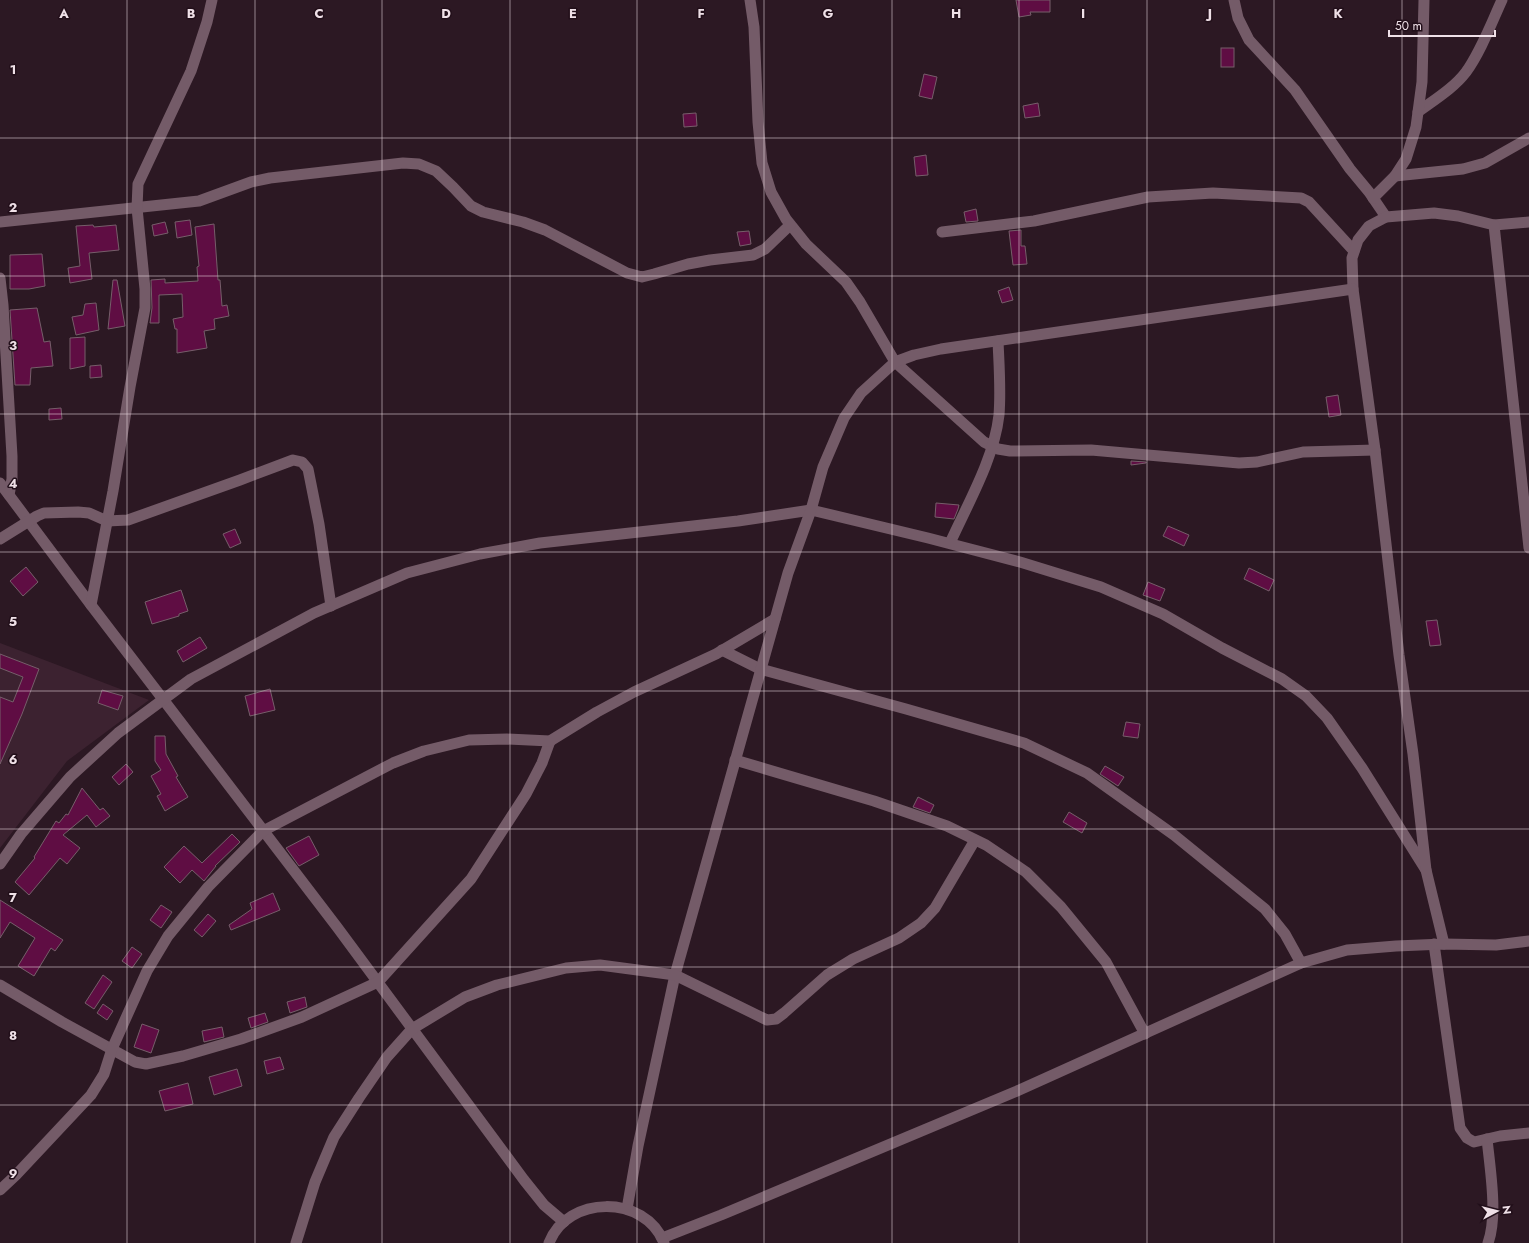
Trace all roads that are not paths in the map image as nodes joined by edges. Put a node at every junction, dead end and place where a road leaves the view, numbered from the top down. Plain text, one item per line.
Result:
1 (212, 0) edge
2 (750, 0) edge
3 (1234, 0) edge
4 (1424, 0) edge
5 (1502, 0) edge
6 (1418, 112) junction
7 (1529, 138) edge
8 (1395, 176) junction
9 (1373, 198) junction
10 (136, 208) junction
11 (1386, 217) junction
12 (0, 222) edge
13 (1529, 222) edge
14 (790, 225) junction
15 (1494, 225) junction
16 (942, 232) dead end
17 (1354, 251) junction
18 (0, 278) edge
19 (1353, 289) junction
20 (998, 341) junction
21 (896, 362) junction
22 (993, 446) junction
23 (1375, 450) junction
24 (0, 483) edge
25 (9, 495) junction
26 (811, 510) junction
27 (107, 521) junction
28 (28, 522) junction
29 (0, 539) edge
30 (950, 543) junction
31 (1529, 548) edge
32 (91, 605) junction
33 (331, 606) junction
34 (775, 619) junction
35 (722, 650) junction
36 (760, 669) junction
37 (163, 698) junction
38 (550, 741) junction
39 (735, 760) junction
40 (263, 831) junction
41 (975, 840) junction
42 (0, 864) edge
43 (1426, 870) junction
44 (1529, 941) edge
45 (1439, 944) junction
46 (1301, 963) junction
47 (675, 975) junction
48 (378, 982) junction
49 (0, 985) edge
50 (412, 1028) junction
51 (1145, 1034) junction
52 (112, 1049) junction
53 (1529, 1133) edge
54 (1487, 1139) junction
55 (0, 1190) edge
56 (627, 1209) junction
57 (564, 1222) junction
58 (663, 1241) edge
59 (296, 1243) edge
60 (549, 1243) edge
61 (1488, 1243) edge

1 - 10 street
2 - 14 street
3 - 9 street
4 - 6 street
5 - 6 street
6 - 8 street
7 - 8 street
8 - 9 street
9 - 11 street
10 - 12 street
10 - 14 street
10 - 27 street
11 - 15 street
11 - 17 street
13 - 15 street
14 - 21 street
15 - 31 street
16 - 17 street
17 - 19 street
18 - 25 street
19 - 20 street
19 - 23 street
20 - 21 street
20 - 22 street
21 - 22 street
21 - 26 street
22 - 23 street
22 - 30 street
23 - 43 street
24 - 25 street
25 - 28 street
26 - 30 street
26 - 33 street
26 - 34 street
27 - 28 street
27 - 32 street
27 - 33 street
28 - 29 street
28 - 32 street
30 - 43 street
32 - 37 street
33 - 37 street
34 - 35 street
34 - 36 street
35 - 36 street
35 - 38 street
36 - 39 street
36 - 46 street
37 - 40 street
37 - 42 street
38 - 40 street
38 - 48 street
39 - 41 street
39 - 47 street
40 - 48 street
40 - 52 street
41 - 47 street
41 - 51 street
43 - 45 street
44 - 45 street
45 - 46 street
45 - 54 street
46 - 51 street
47 - 50 street
47 - 56 street
48 - 50 street
48 - 52 street
49 - 52 street
50 - 57 street
50 - 59 street
51 - 58 street
52 - 55 street
53 - 54 street
54 - 61 street
56 - 57 street
56 - 58 street
57 - 60 street

